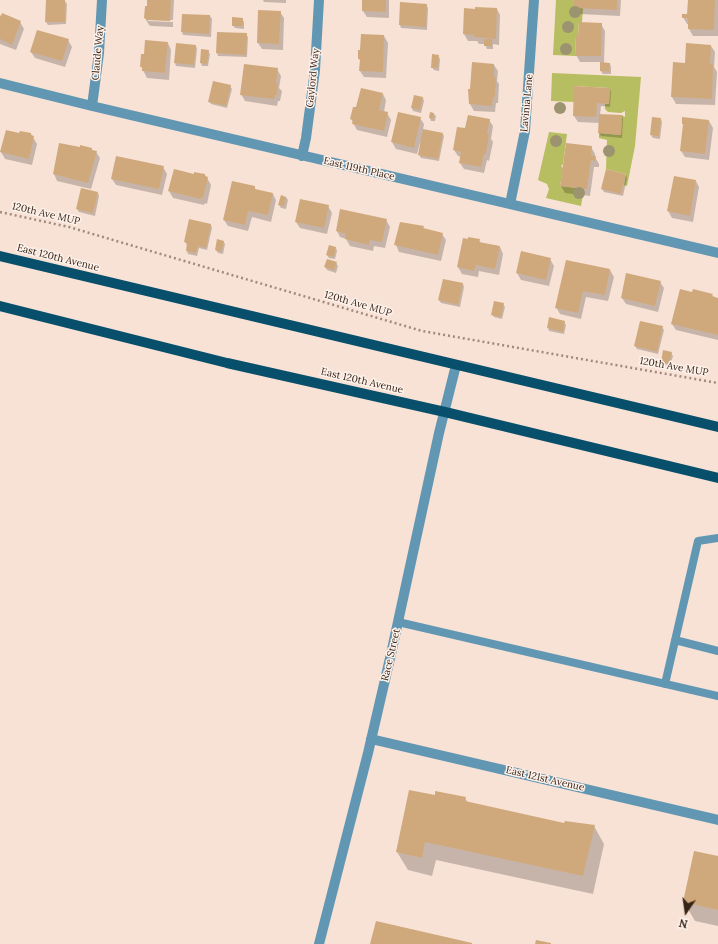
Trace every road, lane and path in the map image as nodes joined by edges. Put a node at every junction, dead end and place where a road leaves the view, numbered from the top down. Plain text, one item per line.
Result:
1 (102, 0) edge
2 (319, 0) edge
3 (534, 0) edge
4 (0, 83) edge
5 (92, 106) junction
6 (302, 156) junction
7 (510, 204) junction
8 (0, 212) edge
9 (718, 253) edge
10 (0, 256) edge
11 (0, 306) edge
12 (456, 365) junction
13 (718, 383) edge
14 (445, 412) junction
15 (718, 427) edge
16 (718, 478) edge
17 (718, 538) edge
18 (398, 622) junction
19 (675, 640) junction
20 (718, 651) edge
21 (665, 684) junction
22 (718, 696) edge
23 (371, 739) junction
24 (718, 820) edge
25 (319, 944) edge

1 - 5 street, Claude Way
2 - 6 street, Gaylord Way
3 - 7 street, Lavinia Lane
4 - 5 street, East 119th Place
5 - 6 street, East 119th Place
6 - 7 street, East 119th Place
7 - 9 street, East 119th Place
8 - 13 path, 120th Ave MUP
10 - 12 main road, East 120th Avenue
11 - 14 main road, East 120th Avenue
12 - 14 street, Race Street
12 - 15 main road, East 120th Avenue
14 - 16 main road, East 120th Avenue
14 - 18 street, Race Street
17 - 19 lane
18 - 21 lane
18 - 23 street, Race Street
19 - 20 lane
19 - 21 lane
21 - 22 lane
23 - 24 street, East 121st Avenue
23 - 25 street, Race Street

